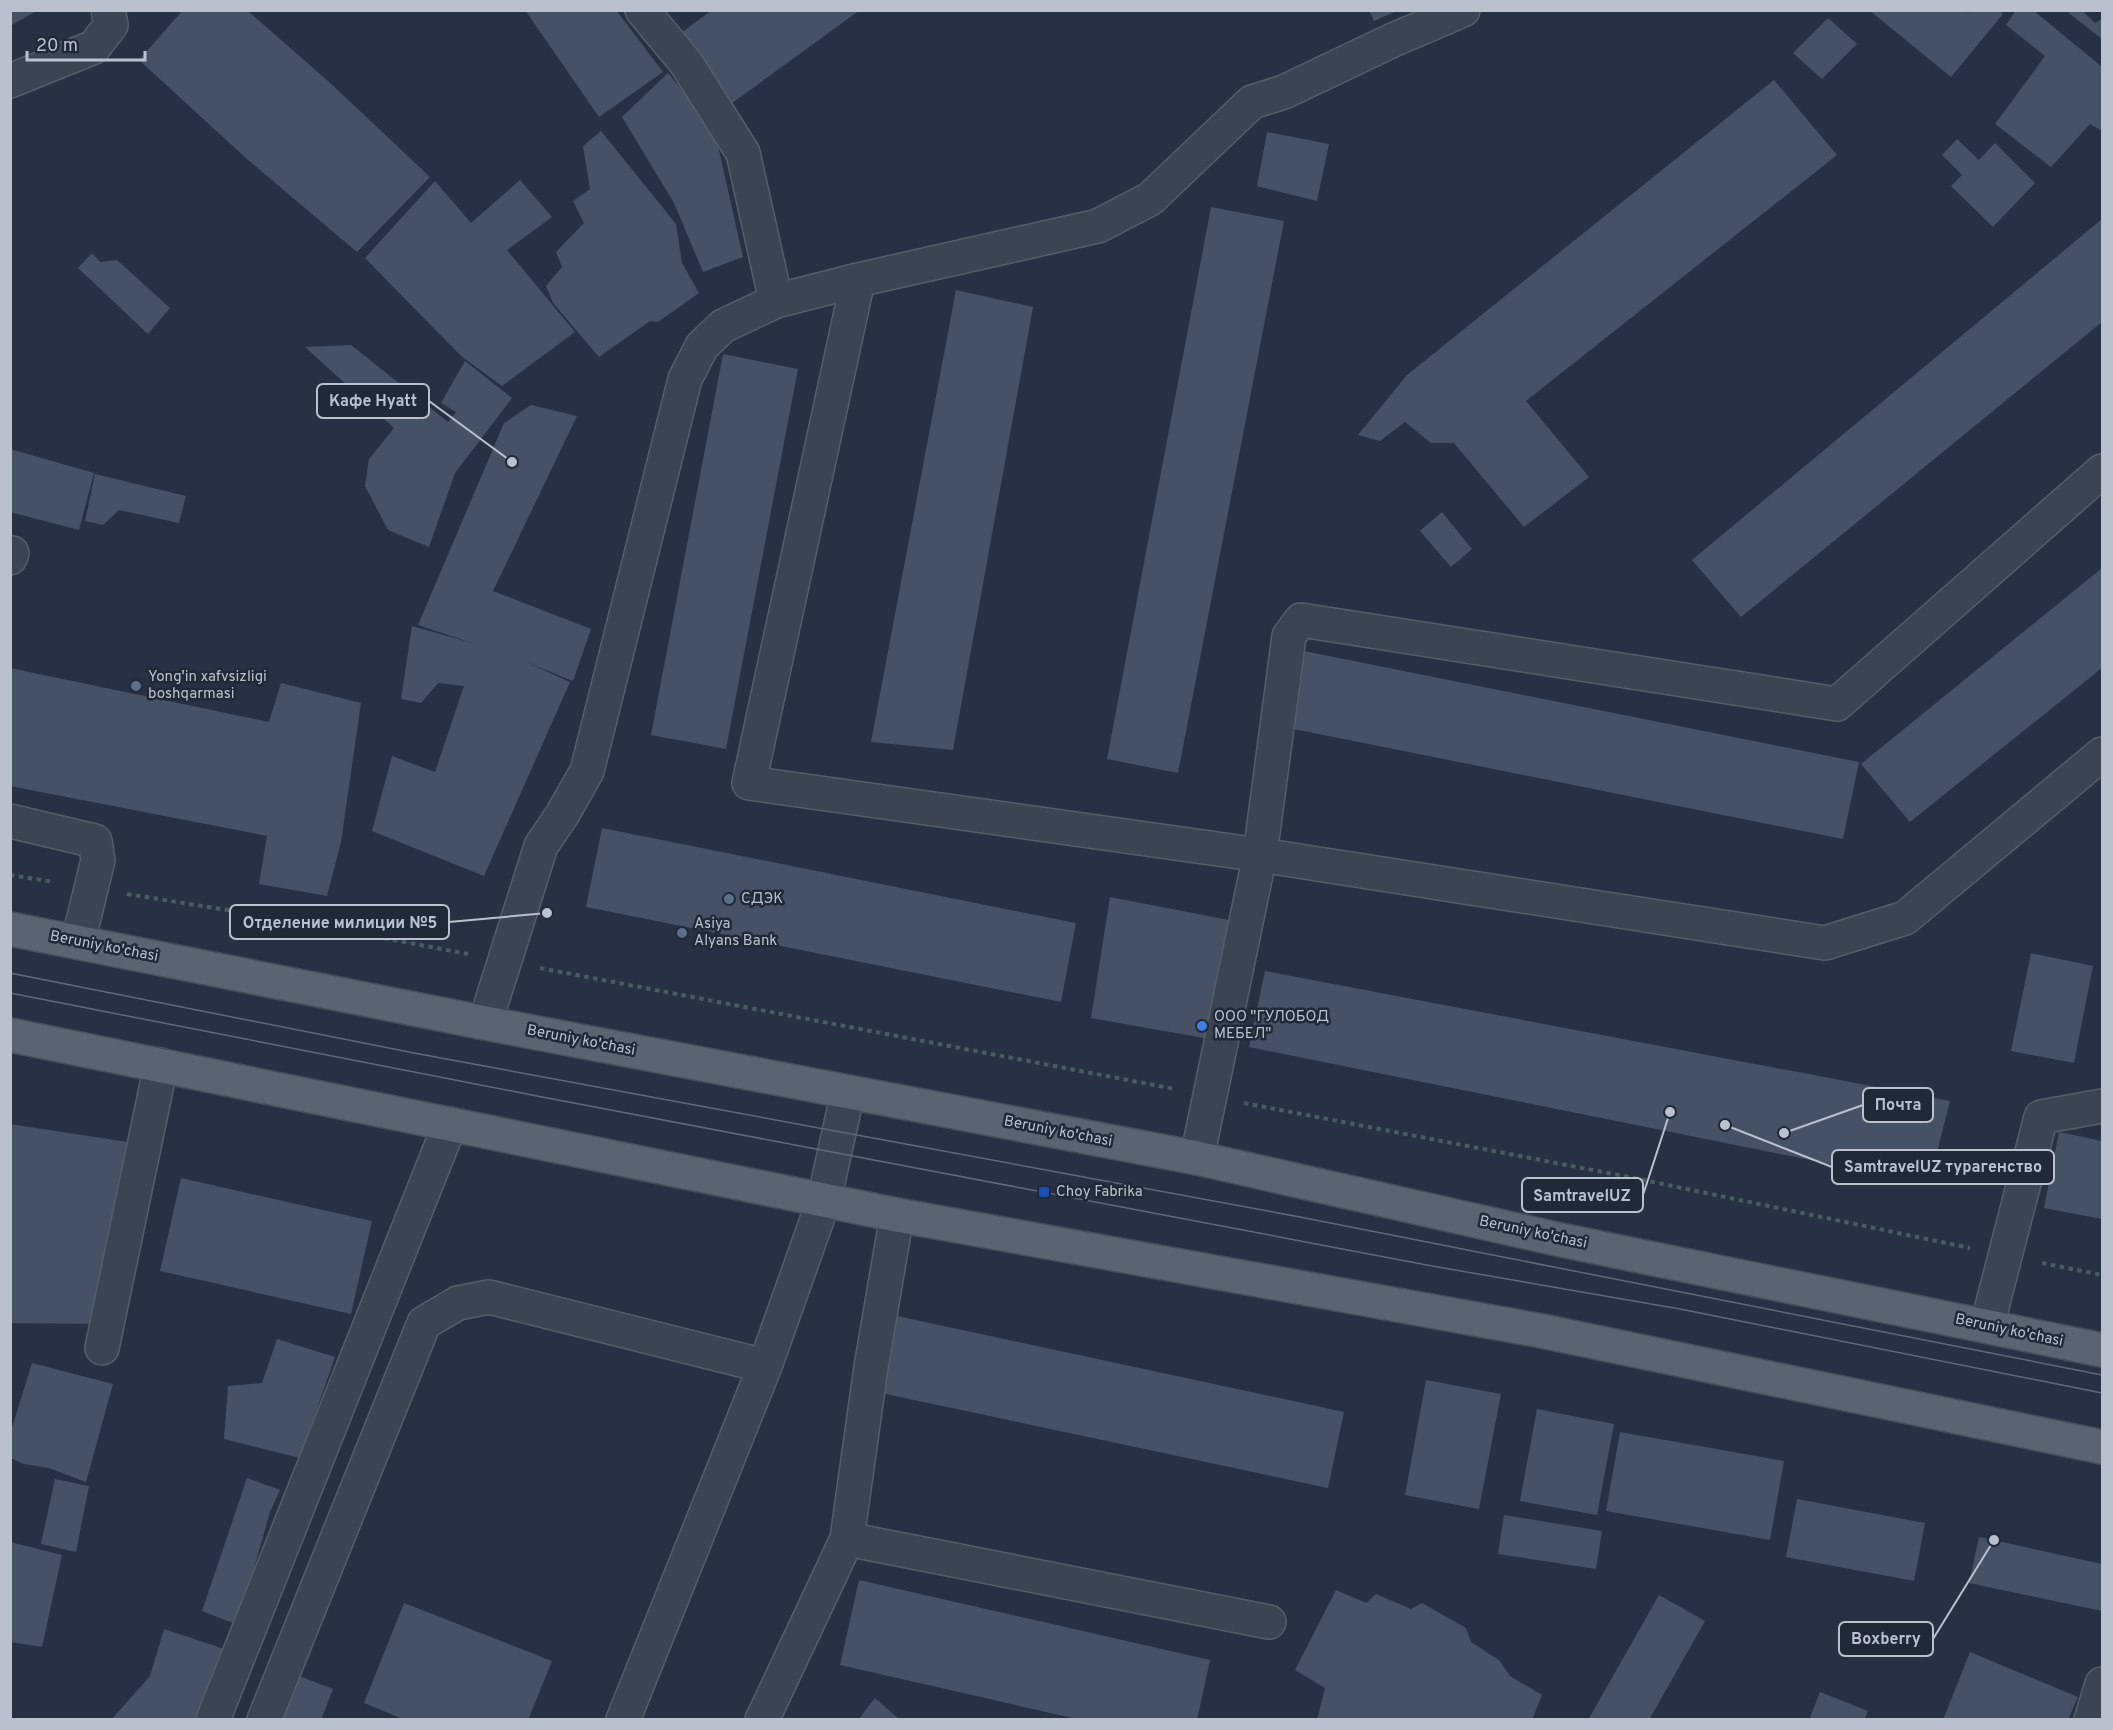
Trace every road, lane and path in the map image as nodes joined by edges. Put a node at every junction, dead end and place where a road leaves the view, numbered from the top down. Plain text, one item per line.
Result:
1 (642, 10) edge
2 (1462, 10) edge
3 (114, 15) edge
4 (10, 81) edge
5 (858, 280) junction
6 (776, 301) junction
7 (2103, 471) edge
8 (2103, 754) edge
9 (10, 821) edge
10 (1260, 855) junction
11 (10, 875) edge
12 (92, 888) junction
13 (10, 929) edge
14 (78, 942) junction
15 (473, 955) dead end
16 (537, 967) dead end
17 (485, 1023) junction
18 (10, 1035) edge
19 (161, 1065) junction
20 (848, 1092) junction
21 (1210, 1096) junction
22 (2103, 1106) edge
23 (450, 1124) junction
24 (1197, 1158) junction
25 (824, 1200) junction
26 (897, 1215) junction
27 (2005, 1255) junction
28 (2103, 1275) edge
29 (1987, 1326) junction
30 (102, 1348) dead end
31 (2103, 1350) edge
32 (765, 1366) junction
33 (2103, 1447) edge
34 (847, 1539) junction
35 (1269, 1622) dead end
36 (2103, 1684) edge
37 (213, 1719) edge
38 (264, 1719) edge
39 (623, 1719) edge
40 (762, 1719) edge
41 (2091, 1719) edge

1 - 6 street
2 - 5 street
3 - 4 street
5 - 6 street
5 - 10 street
6 - 17 street
7 - 10 street
8 - 10 street
9 - 12 street
10 - 21 street
11 - 12 path
12 - 14 street
12 - 15 path
13 - 14 main road, Beruniy ko'chasi
14 - 17 main road, Beruniy ko'chasi
16 - 21 path
17 - 20 main road, Beruniy ko'chasi
18 - 19 main road
19 - 23 main road
19 - 30 street
20 - 24 main road, Beruniy ko'chasi
20 - 25 street
21 - 24 street
21 - 27 path
22 - 27 street
23 - 25 main road
23 - 37 street
24 - 29 main road, Beruniy ko'chasi
25 - 26 main road
25 - 32 street
26 - 33 main road
26 - 34 street
27 - 28 path
27 - 29 street
29 - 31 main road, Beruniy ko'chasi
32 - 38 street
32 - 39 street
34 - 35 street
34 - 40 street
36 - 41 street

